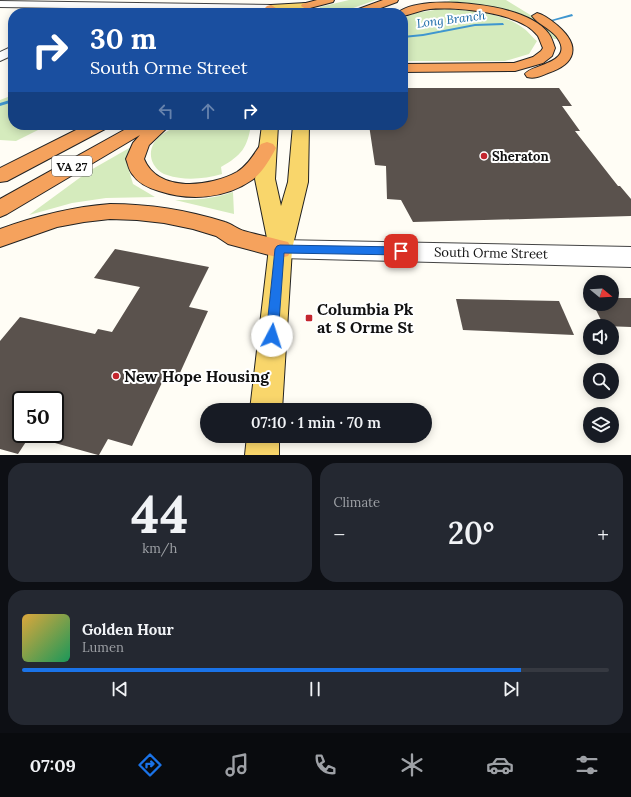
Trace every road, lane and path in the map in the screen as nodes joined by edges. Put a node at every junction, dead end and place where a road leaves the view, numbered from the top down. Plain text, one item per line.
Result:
1 (329, 0) edge
2 (393, 0) edge
3 (426, 0) edge
4 (0, 4) edge
5 (517, 4) dead end
6 (285, 5) edge
7 (108, 6) junction
8 (306, 6) edge
9 (105, 8) edge
10 (172, 8) edge
11 (370, 8) edge
12 (404, 8) edge
13 (408, 12) edge
14 (408, 68) edge
15 (408, 77) edge
16 (59, 130) edge
17 (89, 130) edge
18 (136, 130) edge
19 (155, 130) edge
20 (269, 130) edge
21 (300, 130) edge
22 (267, 148) junction
23 (0, 162) edge
24 (0, 176) edge
25 (0, 209) edge
26 (0, 238) edge
27 (280, 249) junction
28 (631, 257) edge
29 (267, 403) edge
30 (263, 443) edge
31 (262, 455) edge

1 - 8 highway
2 - 11 highway
3 - 12 highway
4 - 7 street
5 - 15 highway
6 - 8 main road
7 - 9 street
7 - 10 street
13 - 14 highway
16 - 23 highway
17 - 24 highway, VA 27
18 - 25 highway, VA 27
19 - 22 highway
20 - 22 main road
21 - 27 main road
22 - 27 main road
26 - 27 highway
27 - 28 street, South Orme Street
27 - 29 main road
30 - 31 main road

